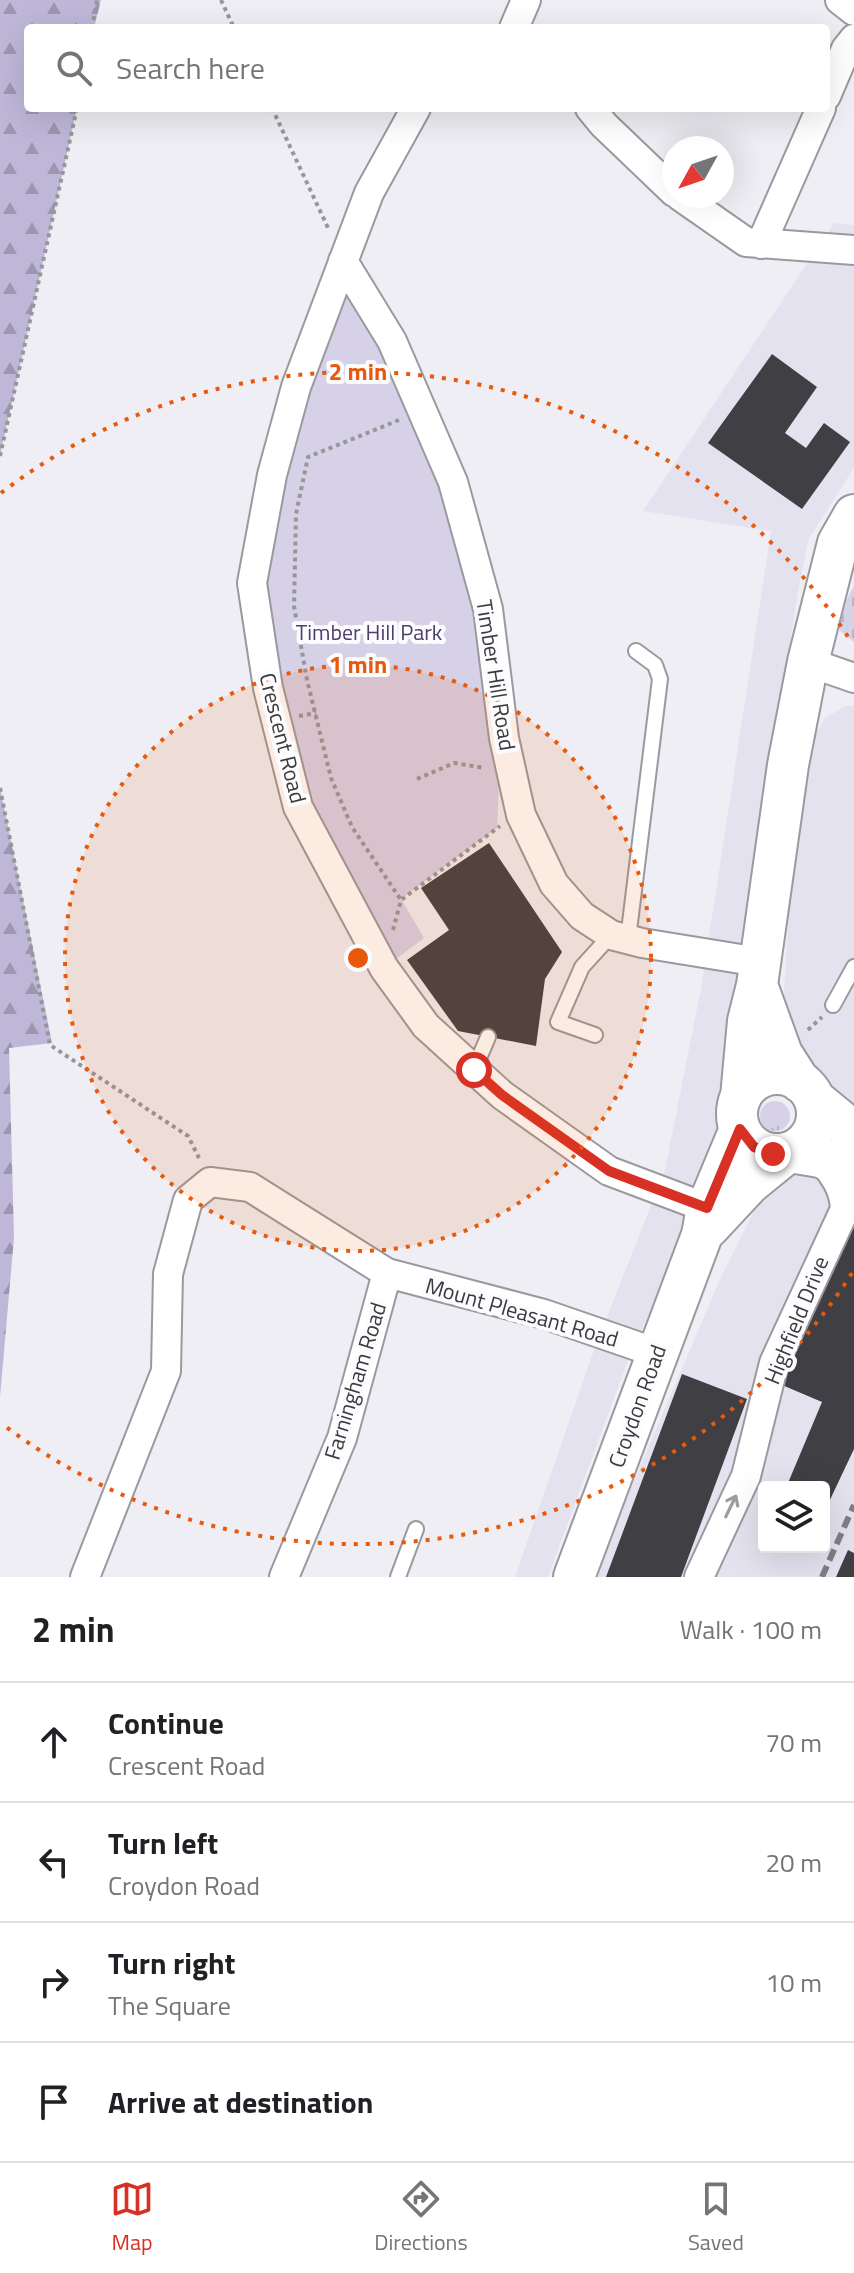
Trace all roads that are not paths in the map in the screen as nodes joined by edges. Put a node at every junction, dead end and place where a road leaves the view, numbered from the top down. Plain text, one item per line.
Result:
1 (526, 0) edge
2 (840, 0) edge
3 (854, 11) edge
4 (516, 24) edge
5 (854, 39) edge
6 (830, 87) edge
7 (414, 112) edge
8 (593, 112) edge
9 (819, 112) edge
10 (662, 181) edge
11 (697, 208) edge
12 (761, 244) junction
13 (854, 250) edge
14 (343, 261) junction
15 (854, 515) edge
16 (636, 651) dead end
17 (808, 662) junction
18 (854, 678) edge
19 (620, 937) junction
20 (854, 967) edge
21 (758, 974) junction
22 (833, 1005) dead end
23 (595, 1035) dead end
24 (488, 1037) dead end
25 (474, 1070) junction
26 (807, 1090) junction
27 (740, 1113) junction
28 (854, 1132) edge
29 (813, 1158) edge
30 (705, 1221) junction
31 (387, 1273) junction
32 (657, 1353) junction
33 (416, 1529) dead end
34 (85, 1577) edge
35 (284, 1577) edge
36 (398, 1577) edge
37 (574, 1577) edge
38 (699, 1577) edge

1 - 4 street
2 - 3 street
5 - 6 street
7 - 14 street, Crescent Road
8 - 10 street
9 - 12 street
11 - 12 street
12 - 13 street
14 - 19 street, Timber Hill Road
14 - 25 street, Crescent Road
15 - 17 main road
16 - 19 lane
17 - 18 street
17 - 21 main road
19 - 21 street, Timber Hill Road
19 - 23 lane
20 - 22 lane
21 - 26 main road
21 - 27 main road
24 - 25 lane
25 - 30 street, Crescent Road
26 - 27 main road
26 - 28 main road
26 - 29 main road, Croydon Road
27 - 29 main road
27 - 30 main road, Croydon Road
29 - 30 main road, Croydon Road
38 -> 29 street, Highfield Drive
30 - 32 main road, Croydon Road
31 - 32 street, Mount Pleasant Road
31 - 34 street, Mount Pleasant Road
31 - 35 street, Farningham Road
32 - 37 main road, Croydon Road
33 - 36 lane

